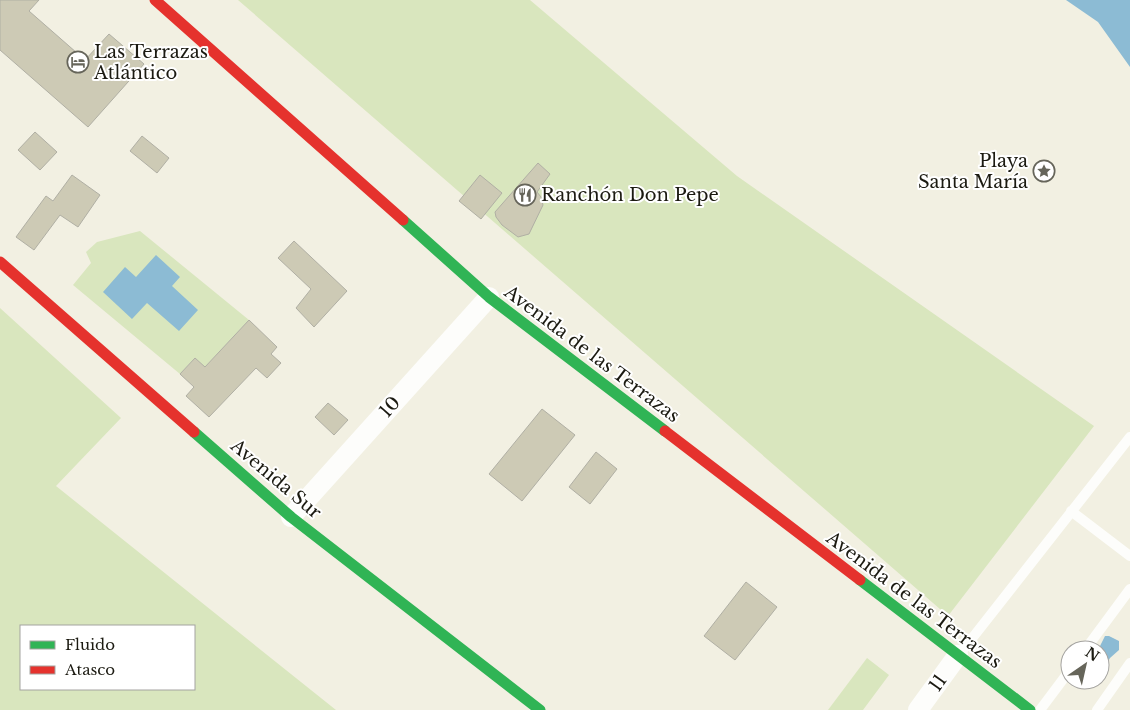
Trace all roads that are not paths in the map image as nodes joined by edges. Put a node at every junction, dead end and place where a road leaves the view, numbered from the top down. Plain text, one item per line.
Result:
1 (155, 0) edge
2 (0, 262) edge
3 (489, 297) junction
4 (1130, 437) edge
5 (1072, 511) junction
6 (291, 516) junction
7 (1130, 556) edge
8 (1130, 589) edge
9 (1092, 640) edge
10 (958, 655) junction
11 (1130, 664) edge
12 (1060, 683) edge
13 (540, 710) edge
14 (918, 710) edge
15 (1030, 710) edge
16 (1040, 710) edge
17 (1097, 710) edge

1 - 3 street, Avenida de las Terrazas
2 - 6 street, Avenida Sur
3 - 6 street, 10
3 - 10 street, Avenida de las Terrazas
4 - 5 lane
5 - 7 lane
5 - 10 lane
6 - 13 street, Avenida Sur
8 - 9 lane
10 - 14 street, 11
10 - 15 street, Avenida de las Terrazas
11 - 17 lane
12 - 16 lane

